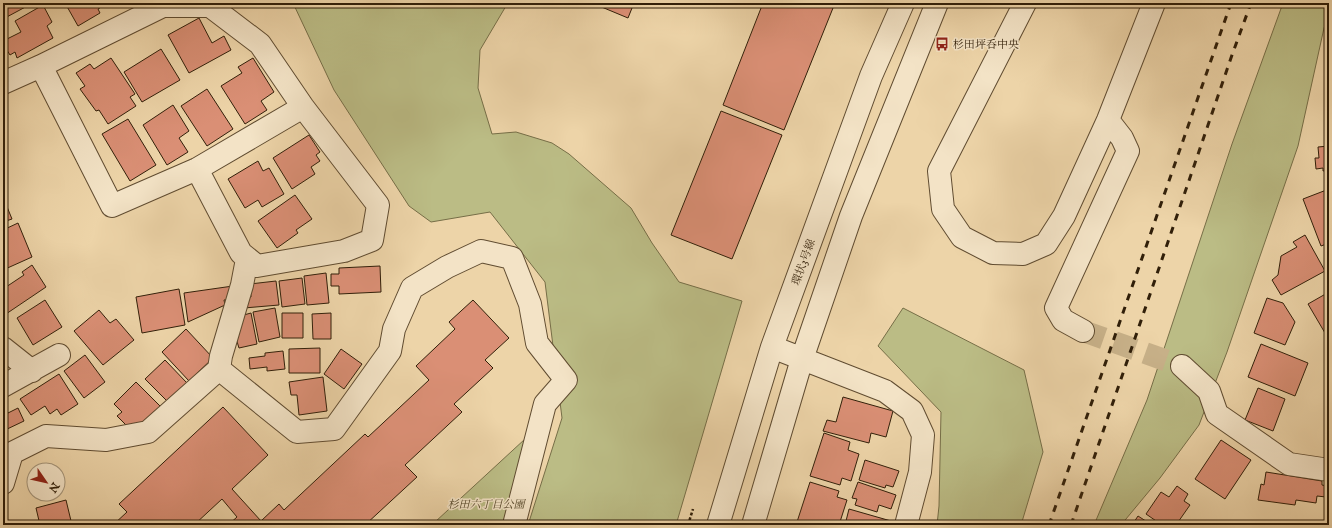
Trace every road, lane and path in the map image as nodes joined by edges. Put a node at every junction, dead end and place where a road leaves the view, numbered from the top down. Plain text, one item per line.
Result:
1 (903, 3) edge
2 (937, 3) edge
3 (1025, 3) edge
4 (1154, 3) edge
5 (41, 66) junction
6 (3, 83) edge
7 (303, 107) junction
8 (1108, 120) junction
9 (197, 168) junction
10 (247, 259) junction
11 (1083, 331) tunnel mouth
12 (772, 347) junction
13 (3, 348) edge
14 (59, 355) dead end
15 (802, 359) junction
16 (1182, 366) tunnel mouth
17 (219, 369) junction
18 (32, 371) junction
19 (3, 386) edge
20 (1329, 470) edge
21 (3, 483) edge
22 (514, 525) edge
23 (718, 525) edge
24 (753, 525) edge
25 (906, 525) edge

1 - 12 street, 環状3号線
2 - 15 street
3 - 8 street
4 - 8 street
5 - 6 street
5 - 7 street
5 - 9 street
7 - 9 street
7 - 10 street
8 - 11 street
9 - 10 street
10 - 17 street
12 - 15 street
12 - 23 street, 環状3号線
13 - 18 street
14 - 18 street
15 - 24 street
15 - 25 street
16 - 20 street
17 - 21 street
17 - 22 street
18 - 19 street

